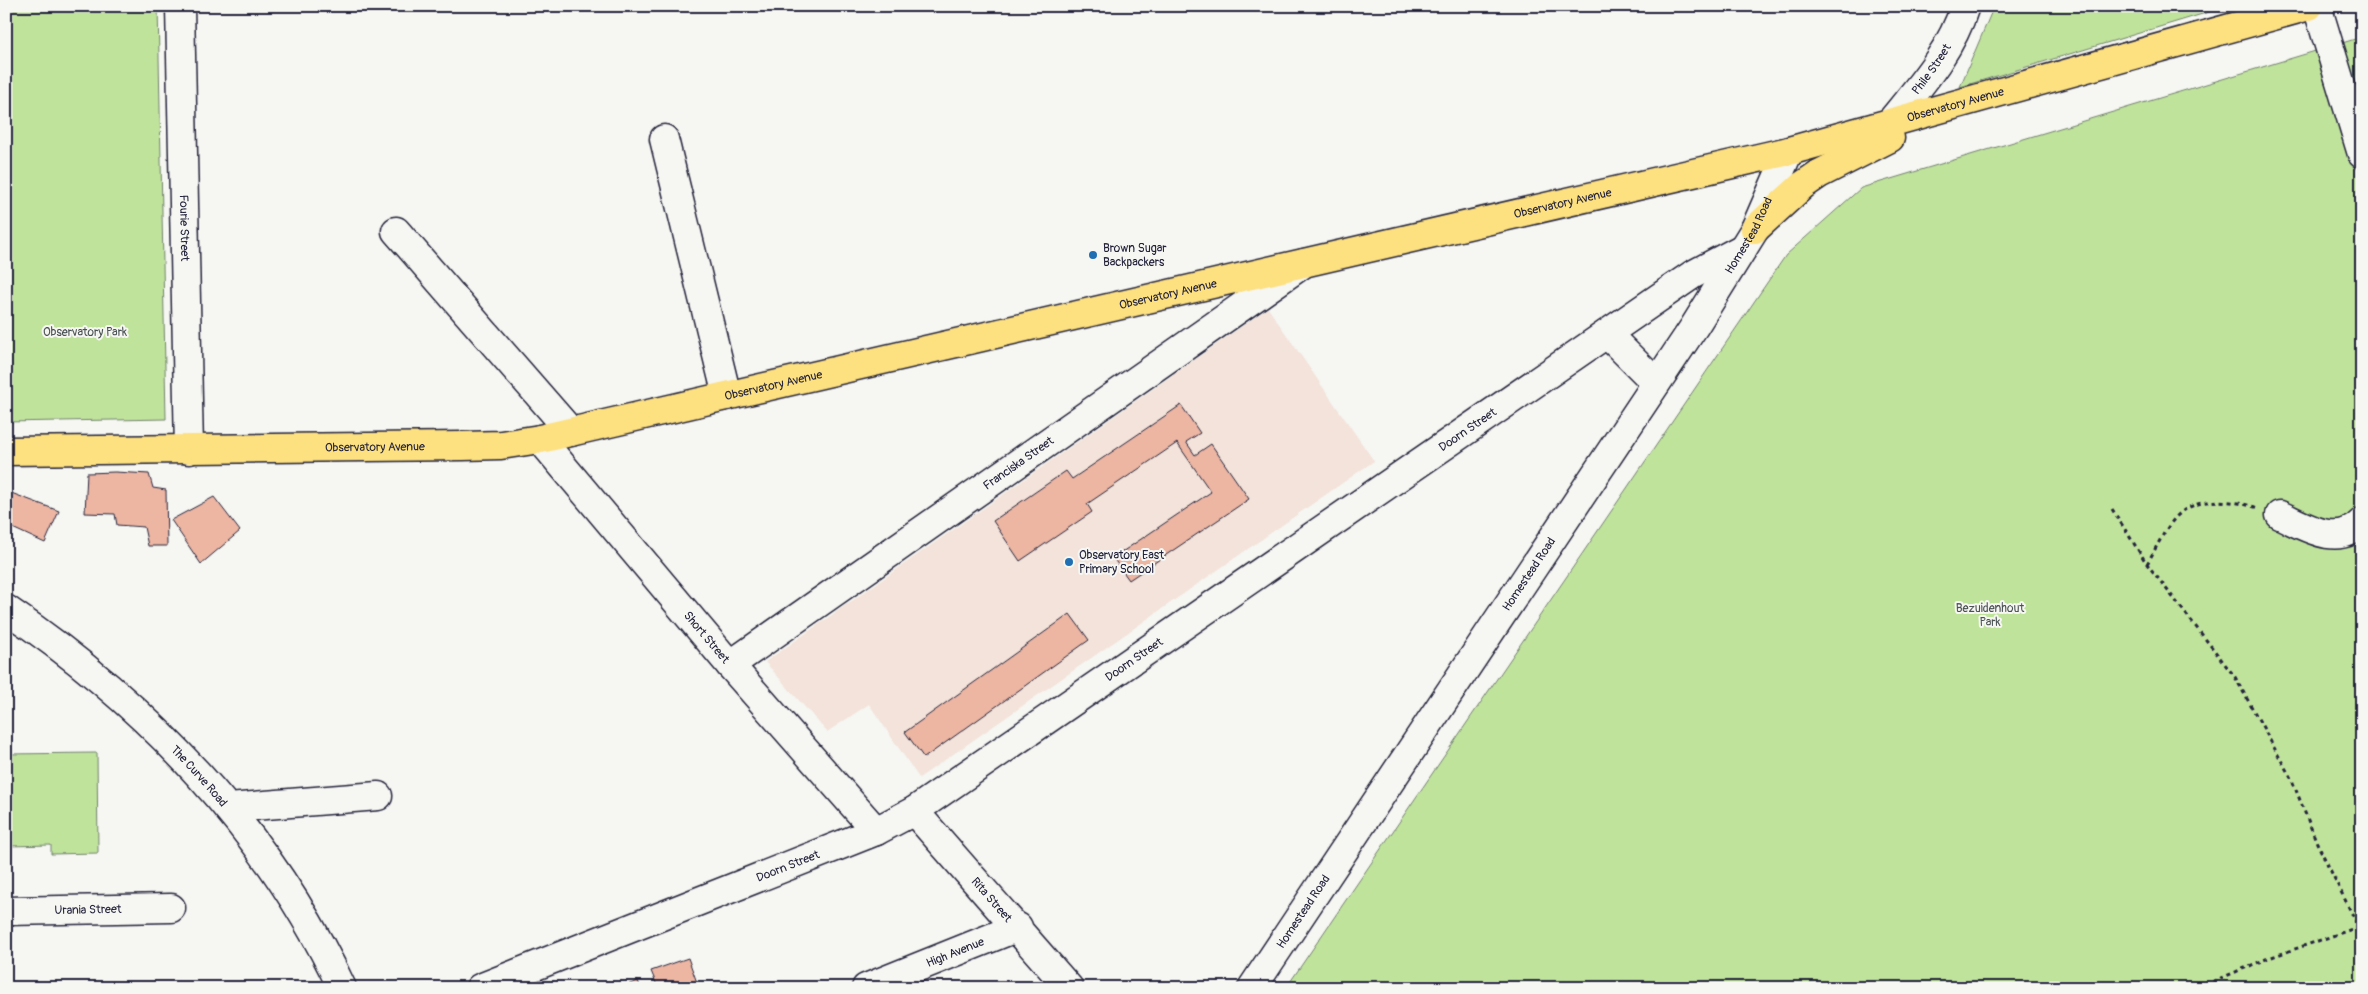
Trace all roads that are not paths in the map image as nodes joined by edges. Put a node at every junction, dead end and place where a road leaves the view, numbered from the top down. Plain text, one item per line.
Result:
1 (180, 6) edge
2 (1965, 6) edge
3 (2309, 6) edge
4 (2317, 6) edge
5 (1949, 108) junction
6 (1888, 125) junction
7 (664, 139) dead end
8 (1789, 151) junction
9 (2362, 154) edge
10 (396, 231) dead end
11 (1749, 239) junction
12 (1307, 261) junction
13 (1607, 334) junction
14 (1656, 383) junction
15 (727, 396) junction
16 (571, 432) junction
17 (540, 439) junction
18 (189, 450) junction
19 (6, 451) edge
20 (2280, 515) road end
21 (2362, 522) edge
22 (6, 609) edge
23 (730, 665) junction
24 (378, 796) dead end
25 (228, 808) junction
26 (914, 811) junction
27 (876, 830) junction
28 (171, 908) dead end
29 (6, 910) edge
30 (1018, 927) junction
31 (342, 988) edge
32 (480, 988) edge
33 (866, 988) edge
34 (1069, 988) edge
35 (1252, 988) edge

1 - 18 street, Fourie Street
2 - 6 street, Phile Street
3 - 5 main road, Observatory Avenue
4 - 9 street
5 - 6 main road, Observatory Avenue
5 - 11 main road
6 - 8 main road, Observatory Avenue
7 - 15 street
8 - 11 street, Homestead Road
8 - 12 main road, Observatory Avenue
10 - 16 street
11 - 13 street, Doorn Street
11 - 14 street, Homestead Road
12 - 15 main road, Observatory Avenue
12 - 23 street, Franciska Street
13 - 14 street
13 - 26 street, Doorn Street
14 - 35 street, Homestead Road
15 - 16 main road, Observatory Avenue
16 - 17 main road, Observatory Avenue
17 - 18 main road, Observatory Avenue
17 - 23 street, Short Street
18 - 19 main road, Observatory Avenue
20 - 21 street
22 - 25 street, The Curve Road
23 - 27 street, Short Street
24 - 25 street
25 - 31 street, The Curve Road
26 - 27 street, Doorn Street
26 - 30 street, Rita Street
27 - 32 street, Doorn Street
28 - 29 street, Urania Street
30 - 33 street, High Avenue
30 - 34 street, Rita Street

